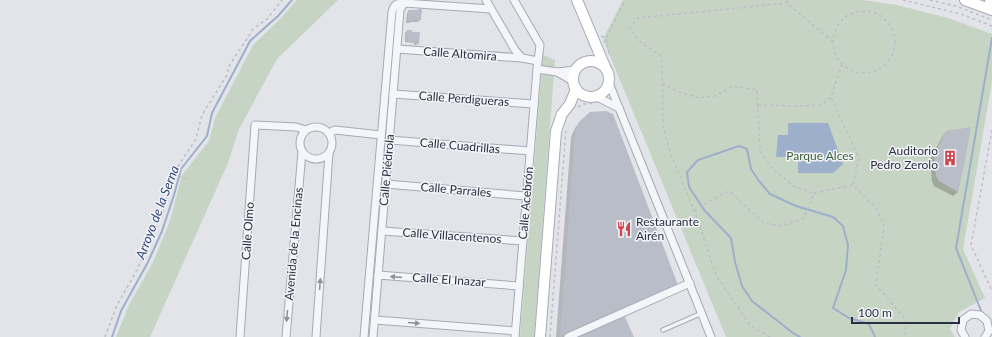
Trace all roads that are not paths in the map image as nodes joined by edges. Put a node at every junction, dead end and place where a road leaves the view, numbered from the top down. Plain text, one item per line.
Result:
1 (486, 0) edge
2 (514, 0) edge
3 (965, 0) edge
4 (417, 2) edge
5 (578, 2) edge
6 (404, 3) junction
7 (491, 9) junction
8 (992, 10) edge
9 (597, 48) junction
10 (397, 49) junction
11 (522, 58) junction
12 (538, 61) junction
13 (591, 61) junction
14 (609, 64) junction
15 (537, 69) junction
16 (576, 70) junction
17 (557, 72) junction
18 (612, 81) junction
19 (574, 85) junction
20 (393, 94) junction
21 (593, 99) junction
22 (534, 104) junction
23 (572, 106) junction
24 (619, 108) junction
25 (306, 130) junction
26 (329, 133) junction
27 (381, 134) junction
28 (390, 140) junction
29 (530, 151) junction
30 (302, 152) junction
31 (329, 153) junction
32 (386, 184) junction
33 (526, 196) junction
34 (382, 231) junction
35 (523, 241) junction
36 (378, 275) junction
37 (690, 283) junction
38 (519, 286) junction
39 (702, 313) junction
40 (375, 320) junction
41 (990, 320) edge
42 (663, 330) dead end
43 (515, 334) edge
44 (240, 337) edge
45 (286, 337) edge
46 (316, 337) edge
47 (364, 337) edge
48 (373, 337) edge
49 (540, 337) edge
50 (568, 337) edge
51 (711, 337) edge
52 (965, 337) edge
53 (985, 337) edge

1 - 7 street
2 - 12 street, Calle Acebrón
3 - 8 main road
4 - 6 street
4 - 7 street
5 - 9 main road
6 - 10 street, Calle Piédrola
6 - 27 street
7 - 11 street
9 - 13 main road
9 - 14 main road
10 - 11 street, Calle Altomira
10 - 20 street, Calle Piédrola
11 - 12 street, Calle Altomira
12 - 15 street, Calle Acebrón
13 - 14 main road
13 - 16 main road
14 - 18 main road
15 - 17 street
15 - 22 street, Calle Acebrón
16 - 17 street
16 - 19 main road
17 - 19 street
18 - 21 main road
18 - 24 street
19 - 21 main road
19 - 23 main road
20 - 22 street, Calle Perdigueras
20 - 28 street, Calle Piédrola
21 - 23 main road
21 - 24 street
22 - 29 street, Calle Acebrón
23 - 49 main road
24 - 37 street
25 - 26 street
25 - 30 street
25 - 44 street, Calle Olmo
26 - 27 street
26 - 31 street
27 - 47 street
28 - 29 street, Calle Cuadrillas
28 - 32 street, Calle Piédrola
29 - 33 street, Calle Acebrón
30 - 31 street
30 -> 45 street, Avenida de la Encinas
46 -> 31 street
32 - 33 street, Calle Parrales
32 - 34 street, Calle Piédrola
33 - 35 street, Calle Acebrón
34 - 35 street, Calle Villacentenos
34 - 36 street, Calle Piédrola
35 - 38 street, Calle Acebrón
38 -> 36 street, Calle El Inazar
36 - 40 street, Calle Piédrola
37 - 39 street
37 - 50 street
38 - 43 street, Calle Acebrón
39 - 42 lane
39 - 51 street
40 -> 43 street
40 - 48 street, Calle Piédrola
41 - 52 street
41 - 53 street

